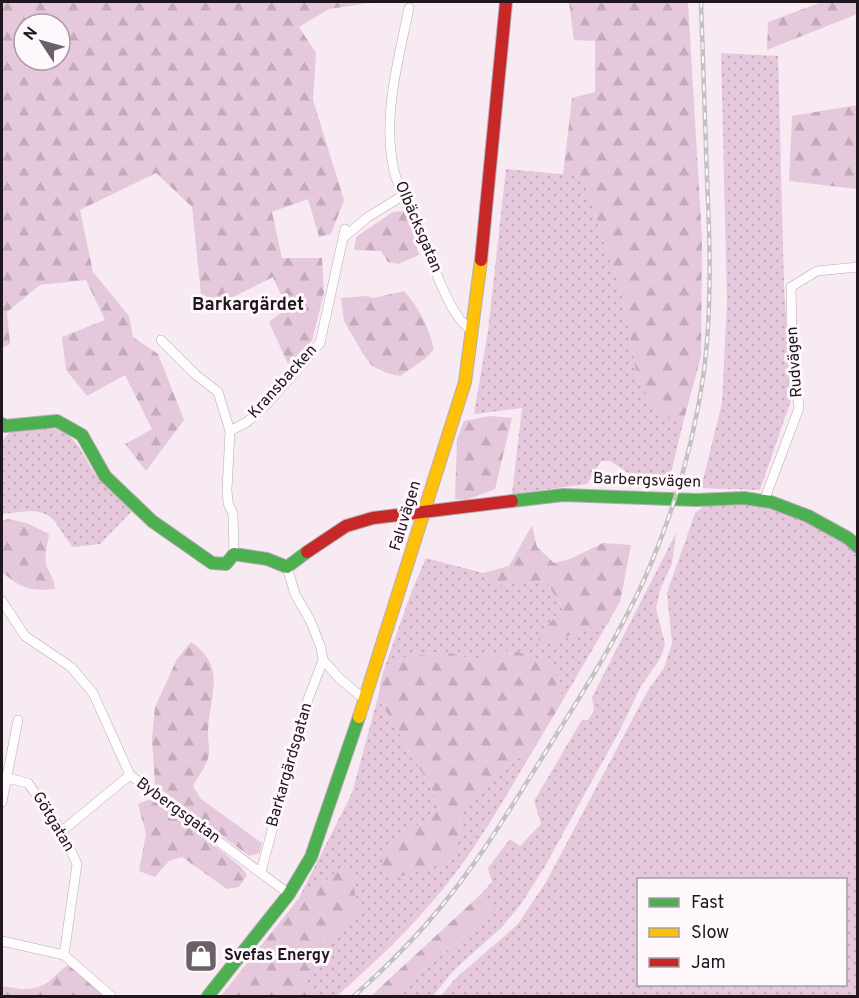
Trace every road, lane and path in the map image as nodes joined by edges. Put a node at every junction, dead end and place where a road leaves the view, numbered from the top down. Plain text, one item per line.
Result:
1 (506, 2) edge
2 (409, 8) dead end
3 (402, 196) junction
4 (858, 267) edge
5 (472, 331) junction
6 (160, 340) dead end
7 (2, 424) edge
8 (230, 431) junction
9 (764, 501) junction
10 (425, 512) junction
11 (858, 547) edge
12 (234, 554) junction
13 (287, 567) junction
14 (2, 601) edge
15 (323, 660) junction
16 (365, 700) junction
17 (18, 720) dead end
18 (130, 775) junction
19 (7, 778) junction
20 (2, 802) edge
21 (62, 831) junction
22 (261, 872) junction
23 (290, 894) junction
24 (2, 941) edge
25 (63, 955) junction
26 (111, 996) edge
27 (208, 996) edge

1 - 5 street, Faluvägen
2 - 3 street, Olbäcksgatan
3 - 5 street, Olbäcksgatan
3 - 8 street, Kransbacken
4 - 9 street, Rudvägen
5 - 10 street, Faluvägen
6 - 8 street
7 - 12 street
8 - 12 street
9 - 10 street, Barbergsvägen
9 - 11 street, Barbergsvägen
10 - 13 street, Barbergsvägen
10 - 16 street, Faluvägen
12 - 13 street
13 - 15 street
14 - 18 street, Bybergsgatan
15 - 16 street
15 - 22 street, Barkargärdsgatan
16 - 23 street, Faluvägen
17 - 19 street
18 - 21 street
18 - 22 street, Bybergsgatan
19 - 20 street
19 - 21 street, Götgatan
21 - 25 street, Götgatan
22 - 23 street
23 - 27 street, Faluvägen
24 - 25 street
25 - 26 street

